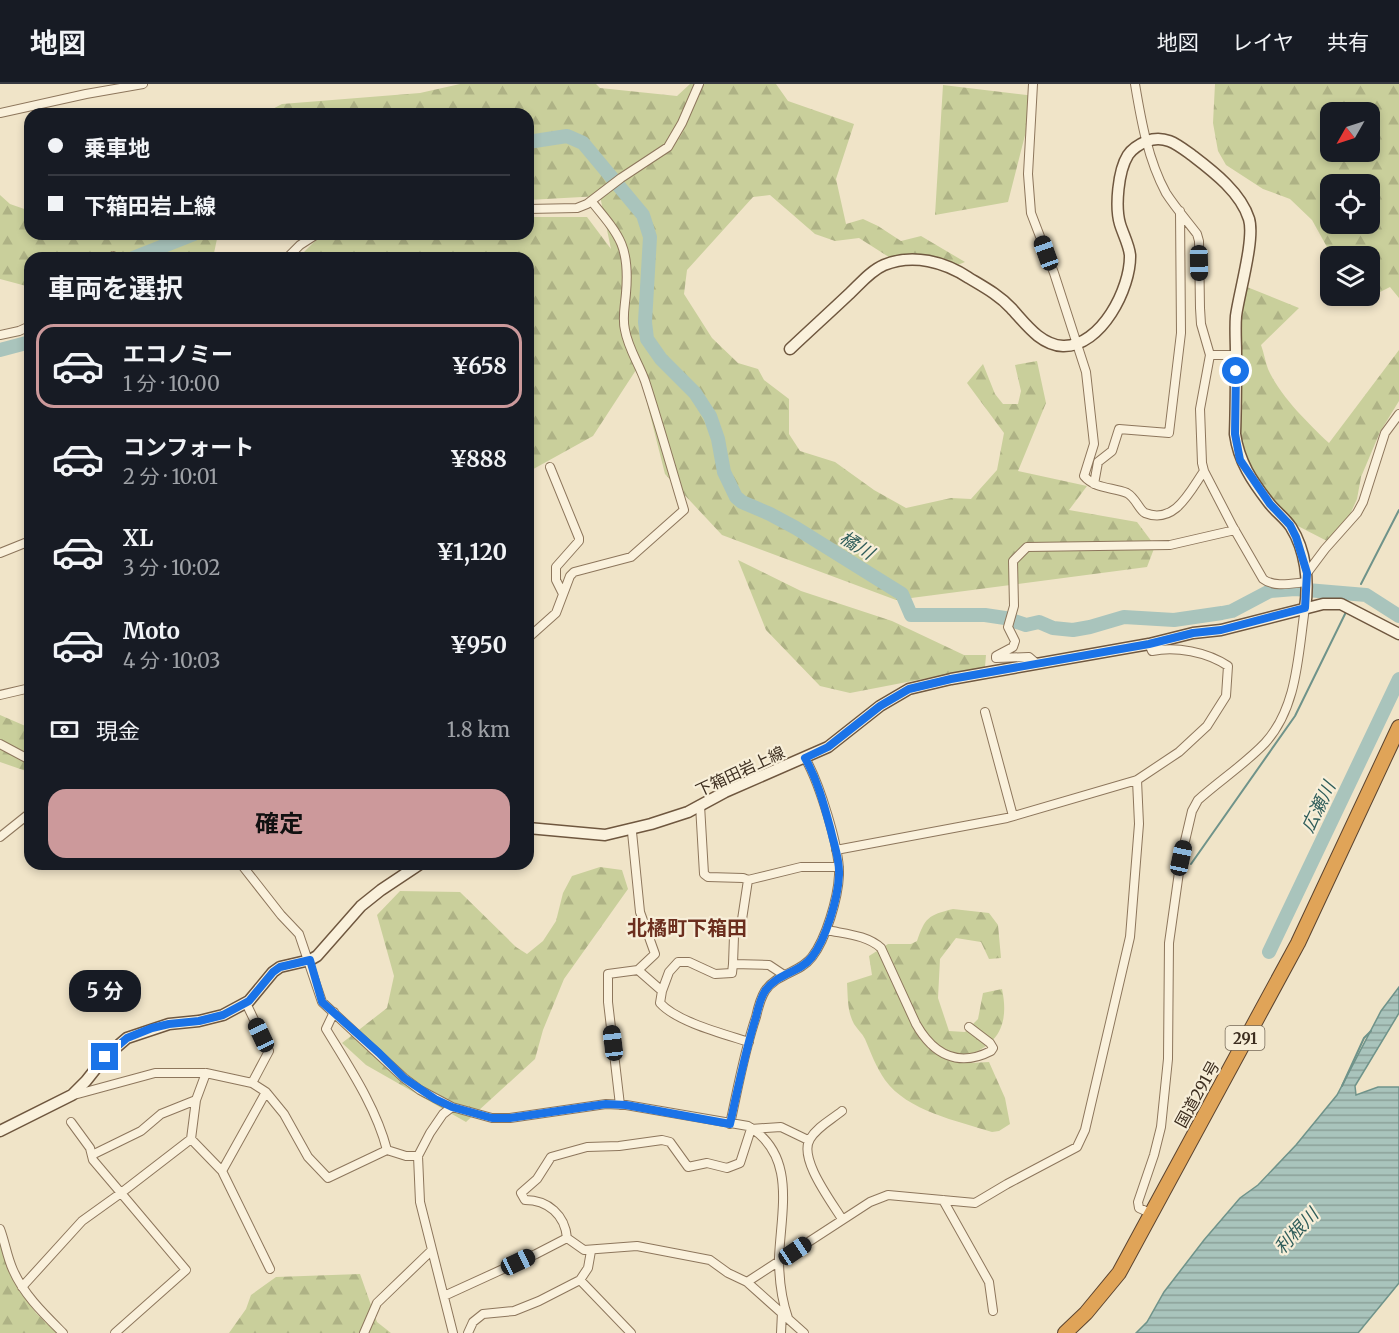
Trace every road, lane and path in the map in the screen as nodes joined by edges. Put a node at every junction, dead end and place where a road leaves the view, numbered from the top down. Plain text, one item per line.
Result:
1 (143, 84) edge
2 (699, 84) edge
3 (1033, 84) edge
4 (1135, 84) edge
5 (0, 113) edge
6 (1146, 142) junction
7 (592, 202) junction
8 (534, 209) edge
9 (1180, 211) junction
10 (308, 240) edge
11 (292, 252) edge
12 (24, 329) edge
13 (0, 335) edge
14 (1077, 343) junction
15 (790, 349) dead end
16 (1210, 355) junction
17 (1236, 355) junction
18 (1399, 414) edge
19 (550, 466) dead end
20 (1204, 471) junction
21 (1094, 484) junction
22 (1234, 530) junction
23 (24, 543) edge
24 (0, 553) edge
25 (1307, 579) junction
26 (563, 594) junction
27 (1306, 602) junction
28 (534, 633) edge
29 (1399, 634) edge
30 (1149, 644) junction
31 (1036, 663) junction
32 (24, 689) edge
33 (0, 695) edge
34 (985, 712) dead end
35 (1399, 727) edge
36 (0, 744) edge
37 (24, 757) edge
38 (805, 758) junction
39 (1137, 780) junction
40 (700, 805) junction
41 (1013, 816) junction
42 (24, 818) edge
43 (534, 829) edge
44 (632, 831) dead end
45 (0, 837) edge
46 (836, 849) junction
47 (839, 867) junction
48 (247, 870) edge
49 (411, 870) edge
50 (748, 880) junction
51 (827, 930) junction
52 (310, 960) junction
53 (733, 964) junction
54 (638, 970) junction
55 (784, 975) junction
56 (662, 991) junction
57 (246, 1003) junction
58 (334, 1012) junction
59 (969, 1027) dead end
60 (749, 1042) junction
61 (206, 1073) junction
62 (252, 1083) junction
63 (266, 1092) junction
64 (72, 1095) junction
65 (196, 1100) junction
66 (621, 1104) junction
67 (452, 1107) junction
68 (842, 1112) dead end
69 (71, 1122) dead end
70 (730, 1124) junction
71 (751, 1128) junction
72 (0, 1130) edge
73 (191, 1139) junction
74 (808, 1140) junction
75 (387, 1150) junction
76 (92, 1155) junction
77 (418, 1156) junction
78 (222, 1171) junction
79 (121, 1193) junction
80 (943, 1200) junction
81 (1150, 1213) junction
82 (842, 1219) junction
83 (0, 1229) edge
84 (567, 1238) junction
85 (432, 1250) junction
86 (591, 1251) junction
87 (779, 1261) junction
88 (270, 1269) dead end
89 (580, 1280) junction
90 (747, 1282) junction
91 (22, 1287) junction
92 (444, 1296) junction
93 (993, 1311) dead end
94 (785, 1315) junction
95 (63, 1333) edge
96 (115, 1333) edge
97 (364, 1333) edge
98 (453, 1333) edge
99 (468, 1333) edge
100 (631, 1333) edge
101 (781, 1333) edge
102 (804, 1333) edge
103 (1065, 1333) edge

1 - 5 street
2 - 7 street
3 - 14 street
4 - 6 street
6 - 9 street
6 - 14 main road
6 - 17 main road
7 - 8 street
7 - 26 street
9 - 16 street
9 - 21 street
10 - 11 street
12 - 13 street
14 - 15 main road
14 - 21 street
16 - 17 street
16 - 20 street
17 - 25 main road
18 - 25 street
19 - 26 street
20 - 21 street
20 - 22 street
22 - 25 street
22 - 31 street
23 - 24 street
25 - 27 main road
26 - 28 street
27 - 29 main road, 下箱田岩上線
27 - 30 main road, 下箱田岩上線
27 - 81 street
30 - 31 main road, 下箱田岩上線
30 - 39 street
31 - 38 main road, 下箱田岩上線
32 - 33 street
34 - 41 street
35 - 81 highway, 国道291号 / 291
36 - 37 street
38 - 40 main road, 下箱田岩上線
38 - 46 street
39 - 41 street
39 - 80 street
40 - 43 main road, 下箱田岩上線
40 - 50 street
41 - 46 street
42 - 45 street
44 - 54 street
46 - 47 street
47 - 50 street
47 - 51 street
48 - 52 street
49 - 52 main road
50 - 53 street
51 - 55 street
51 - 59 street
52 - 57 main road
52 - 58 street
53 - 55 street
53 - 56 street
54 - 56 street
54 - 66 street
55 - 60 street
56 - 60 street
57 - 62 street
57 - 64 main road
58 - 67 street
58 - 75 street
60 - 70 street
61 - 62 street
61 - 64 street
61 - 65 street
62 - 63 street
63 - 75 street
63 - 78 street
64 - 72 main road
65 - 73 street
65 - 76 street
66 - 67 street
66 - 70 street
67 - 77 street
68 - 74 street
69 - 76 street
70 - 71 street
71 - 74 street
71 - 84 street
71 - 87 street
73 - 78 street
73 - 79 street
74 - 82 street
75 - 77 street
76 - 79 street
77 - 85 street
78 - 88 street
79 - 91 street
79 - 96 street
80 - 82 street
80 - 93 street
81 - 103 highway, 国道291号 / 291
82 - 87 street
83 - 91 street
84 - 86 street
84 - 92 street
85 - 92 street
85 - 97 street
86 - 89 street
86 - 90 street
87 - 90 street
87 - 94 street
89 - 99 street
89 - 100 street
90 - 94 street
91 - 95 street
92 - 98 street
94 - 101 street
94 - 102 street

